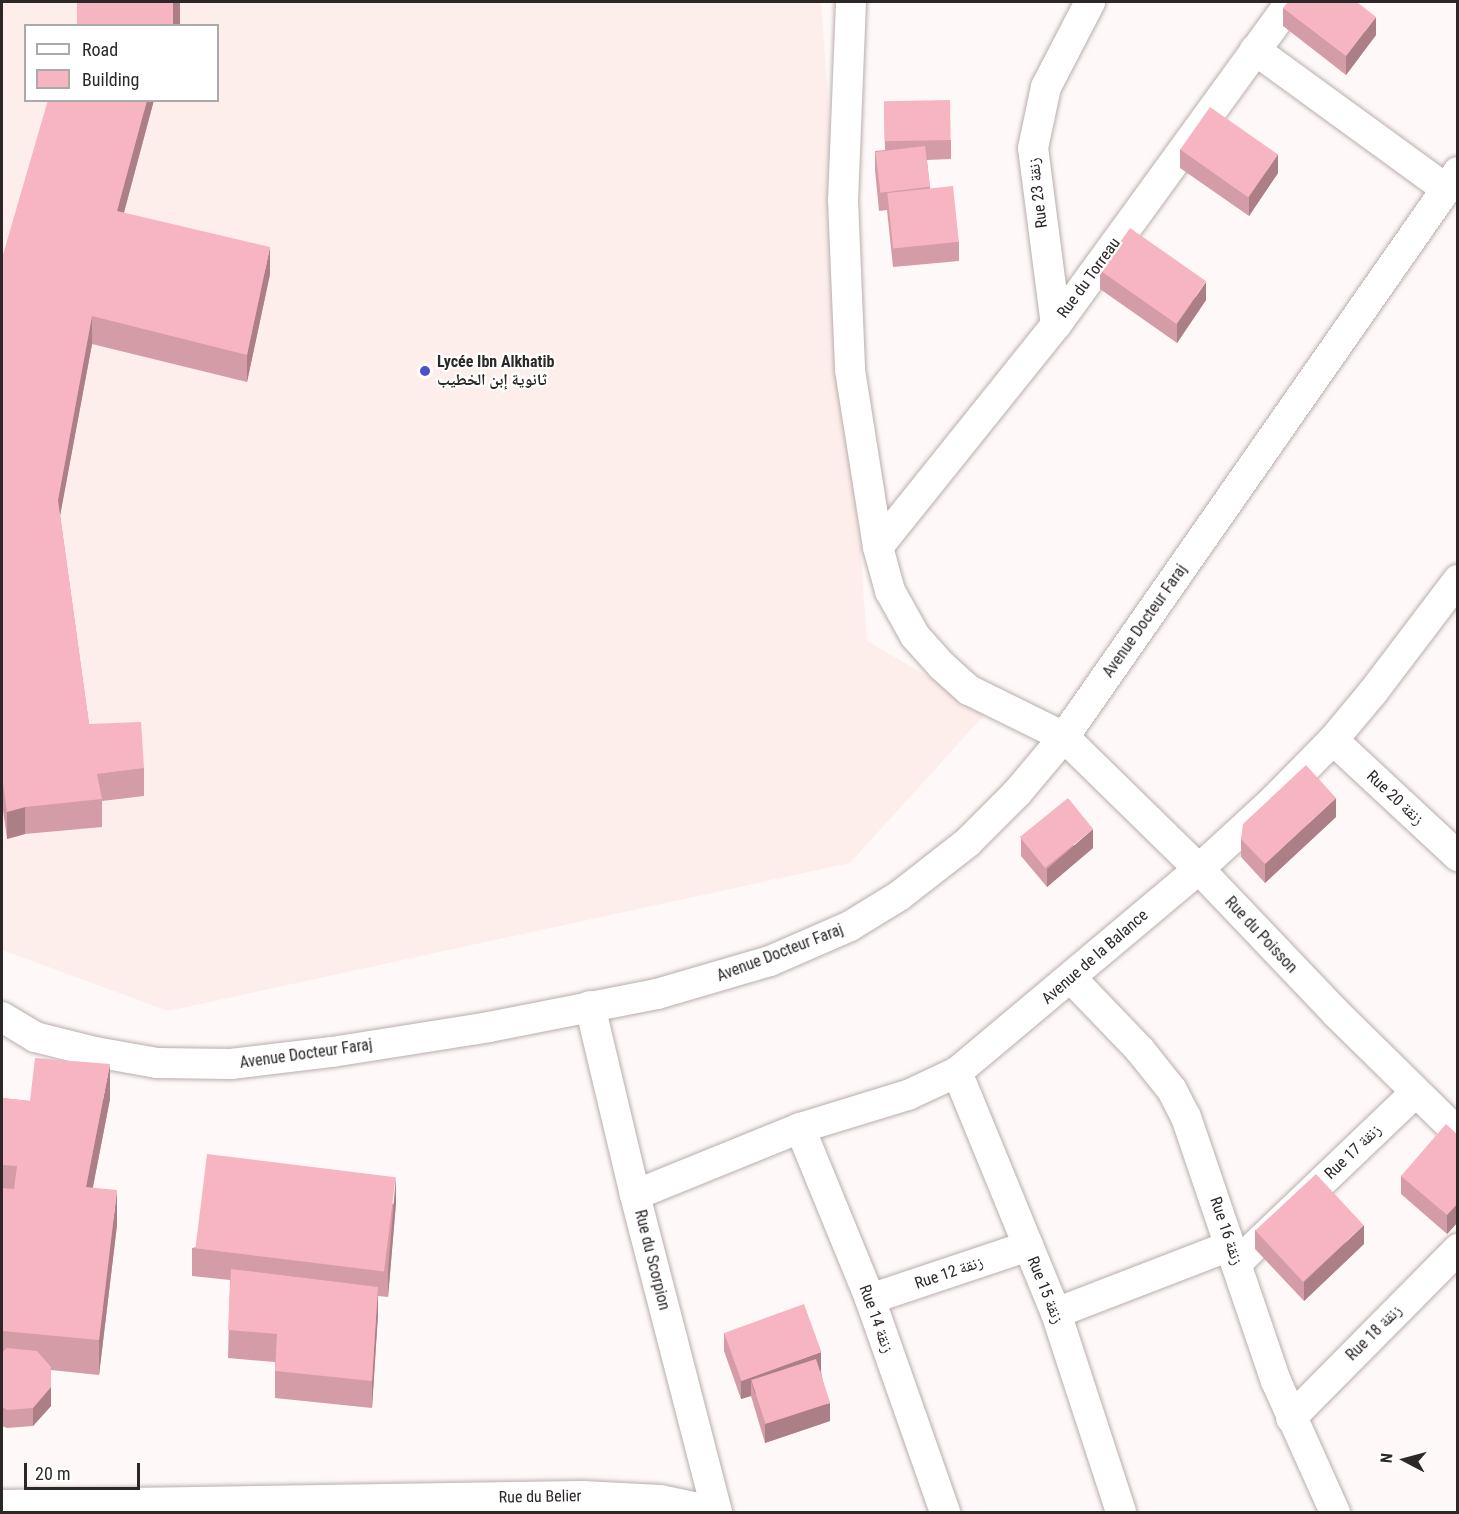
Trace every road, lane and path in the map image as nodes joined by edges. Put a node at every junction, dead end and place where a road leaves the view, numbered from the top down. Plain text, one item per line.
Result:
1 (851, 2) edge
2 (1090, 2) edge
3 (1291, 2) edge
4 (1255, 50) junction
5 (1452, 181) edge
6 (1056, 325) junction
7 (878, 547) junction
8 (1453, 596) edge
9 (1064, 737) junction
10 (1333, 740) junction
11 (1458, 856) edge
12 (1199, 868) junction
13 (1071, 978) junction
14 (590, 1006) junction
15 (2, 1017) edge
16 (957, 1072) junction
17 (1415, 1093) junction
18 (800, 1128) junction
19 (1458, 1133) edge
20 (635, 1195) junction
21 (1028, 1246) junction
22 (1458, 1249) edge
23 (1234, 1254) junction
24 (870, 1299) junction
25 (1056, 1313) junction
26 (1291, 1418) junction
27 (2, 1505) edge
28 (157, 1508) edge
29 (88, 1509) edge
30 (717, 1512) edge
31 (945, 1512) edge
32 (1121, 1512) edge
33 (1335, 1512) edge

1 - 7 street, Rue du Poisson
2 - 6 street, Rue 23 زنقة
3 - 4 street, Rue du Torreau
4 - 5 street
4 - 6 street, Rue du Torreau
5 - 9 street, Avenue Docteur Faraj
6 - 7 street, Rue du Torreau
7 - 9 street, Rue du Poisson
8 - 10 street, Avenue de la Balance
9 - 12 street, Rue du Poisson
9 - 14 street, Avenue Docteur Faraj
10 - 11 street, Rue 20 زنقة
10 - 12 street, Avenue de la Balance
12 - 13 street, Avenue de la Balance
12 - 17 street, Rue du Poisson
13 - 16 street, Avenue de la Balance
13 - 23 street, Rue 16 زنقة
14 - 15 street, Avenue Docteur Faraj
14 - 20 street, Rue du Scorpion
16 - 18 street, Avenue de la Balance
16 - 21 street, Rue 15 زنقة
17 - 19 street, Rue du Poisson
17 - 23 street, Rue 17 زنقة
18 - 20 street, Avenue de la Balance
18 - 24 street, Rue 14 زنقة
20 - 30 street, Rue du Scorpion
21 - 24 street, Rue 12 زنقة
21 - 25 street, Rue 15 زنقة
22 - 26 street, Rue 18 زنقة
23 - 25 street, Rue 17 زنقة
23 - 26 street, Rue 16 زنقة
24 - 31 street, Rue 14 زنقة
25 - 32 street, Rue 15 زنقة
26 - 33 street, Rue 16 زنقة
27 - 29 street, Rue du Belier
28 - 29 street, Rue du Belier
28 - 30 street, Rue du Belier

